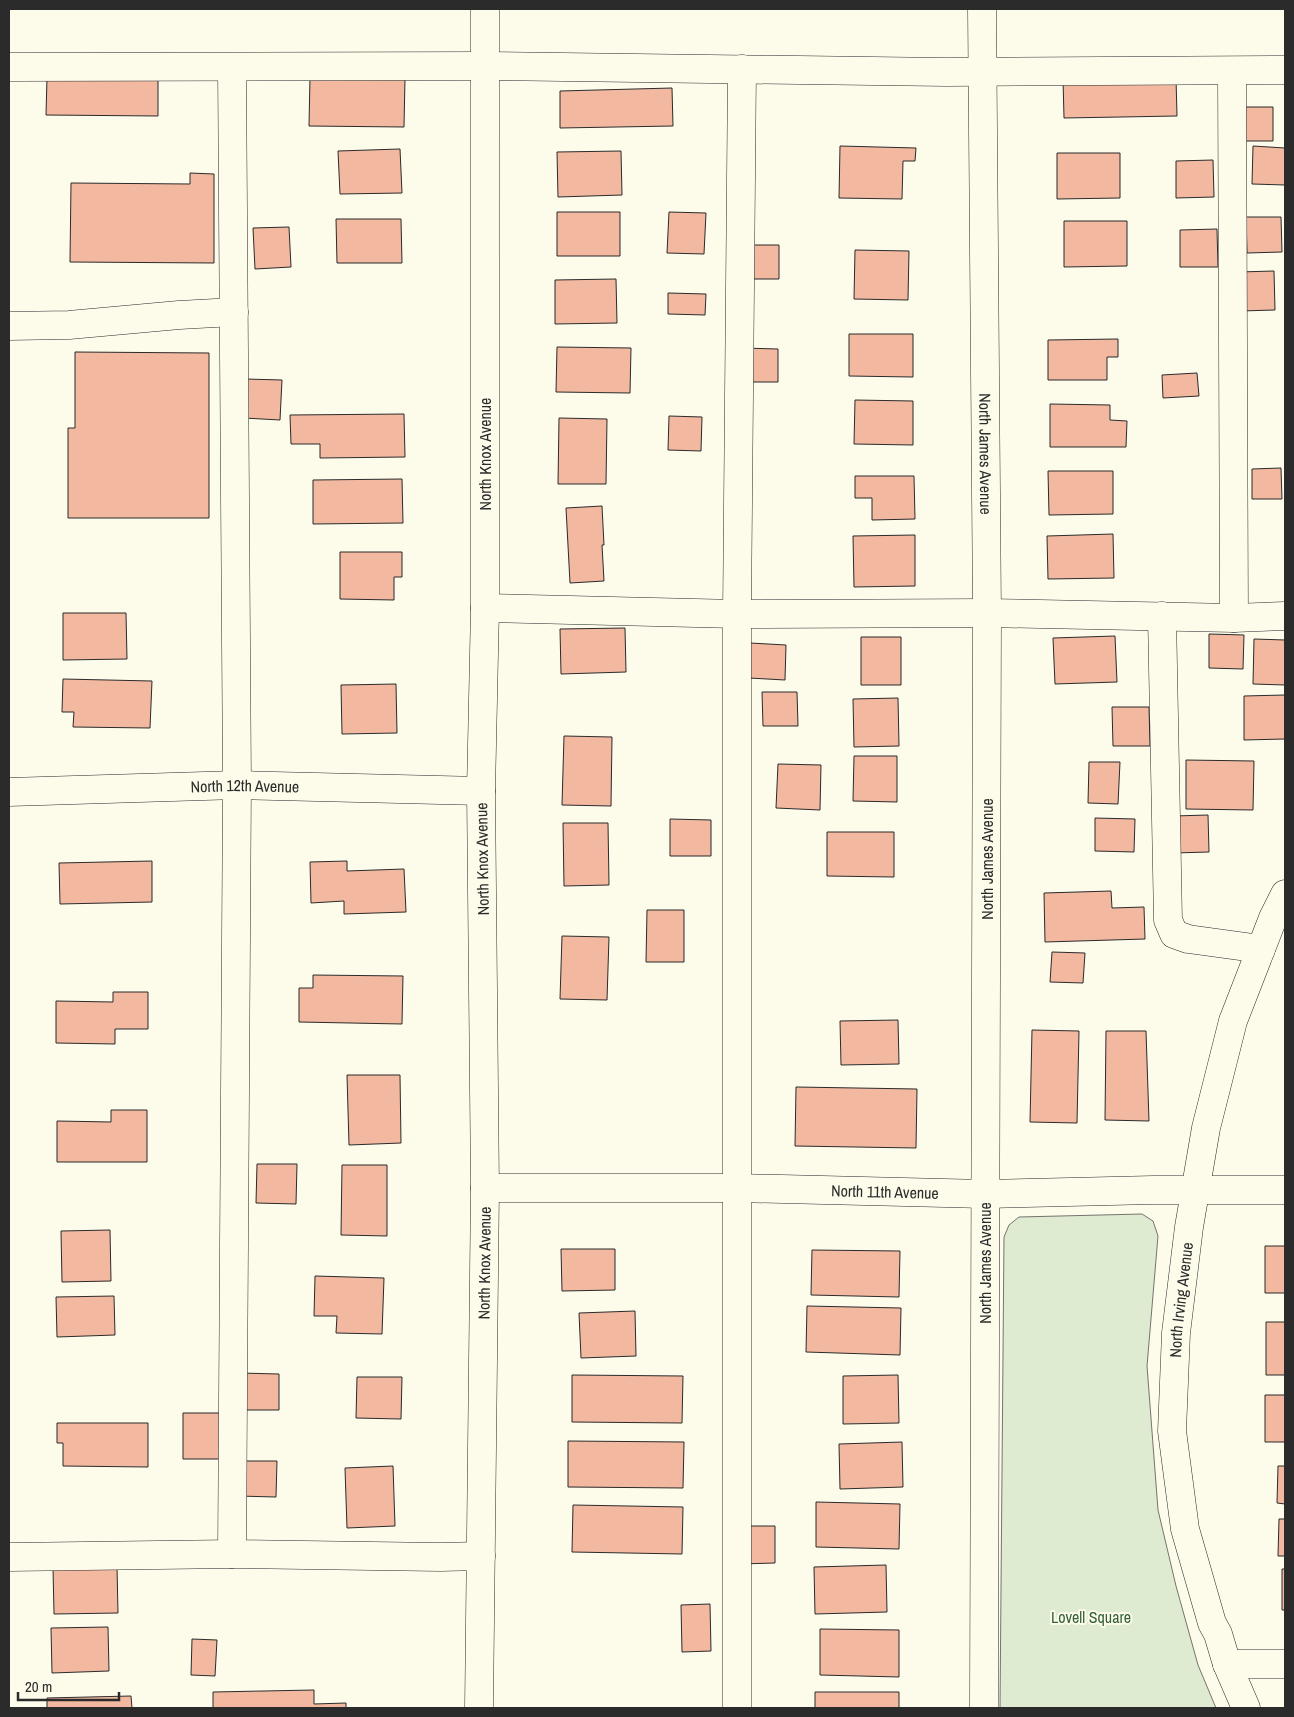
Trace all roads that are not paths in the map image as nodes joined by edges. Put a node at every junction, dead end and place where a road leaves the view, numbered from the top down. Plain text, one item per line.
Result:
1 (485, 9) edge
2 (982, 9) edge
3 (485, 66) junction
4 (9, 67) edge
5 (232, 67) junction
6 (742, 69) junction
7 (1232, 70) junction
8 (1285, 70) edge
9 (984, 72) junction
10 (234, 312) junction
11 (9, 326) edge
12 (485, 608) junction
13 (987, 613) junction
14 (737, 614) junction
15 (1162, 616) junction
16 (1285, 616) edge
17 (1234, 618) junction
18 (237, 785) junction
19 (481, 791) junction
20 (9, 792) edge
21 (1285, 894) edge
22 (1261, 949) junction
23 (485, 1188) junction
24 (737, 1188) junction
25 (1196, 1190) junction
26 (1285, 1190) edge
27 (985, 1194) junction
28 (232, 1554) junction
29 (481, 1556) junction
30 (9, 1557) edge
31 (1227, 1664) junction
32 (1285, 1664) edge
33 (479, 1708) edge
34 (737, 1708) edge
35 (984, 1708) edge
36 (1246, 1708) edge

1 - 3 street, North Knox Avenue
2 - 9 street, North James Avenue
3 - 5 street
3 - 6 street
3 - 12 street, North Knox Avenue
4 - 5 street
5 - 10 street
6 - 9 street
6 - 14 street
7 - 8 street
7 - 9 street
7 - 17 street
9 - 13 street, North James Avenue
10 - 11 street
10 - 18 street
12 - 14 street
12 - 19 street, North Knox Avenue
13 - 14 street
13 - 15 street
13 - 27 street, North James Avenue
14 - 24 street
15 - 17 street
15 - 22 street
16 - 17 street
18 - 19 street, North 12th Avenue
18 - 20 street, North 12th Avenue
18 - 28 street
19 - 23 street, North Knox Avenue
21 - 22 street, North Irving Avenue
22 - 25 street, North Irving Avenue
23 - 24 street, North 11th Avenue
23 - 29 street, North Knox Avenue
24 - 27 street, North 11th Avenue
24 - 34 street
25 - 26 street, North 11th Avenue
25 - 27 street, North 11th Avenue
25 - 31 street, North Irving Avenue
27 - 35 street, North James Avenue
28 - 29 street
28 - 30 street
29 - 33 street, North Knox Avenue
31 - 32 street
31 - 36 street, North Irving Avenue

